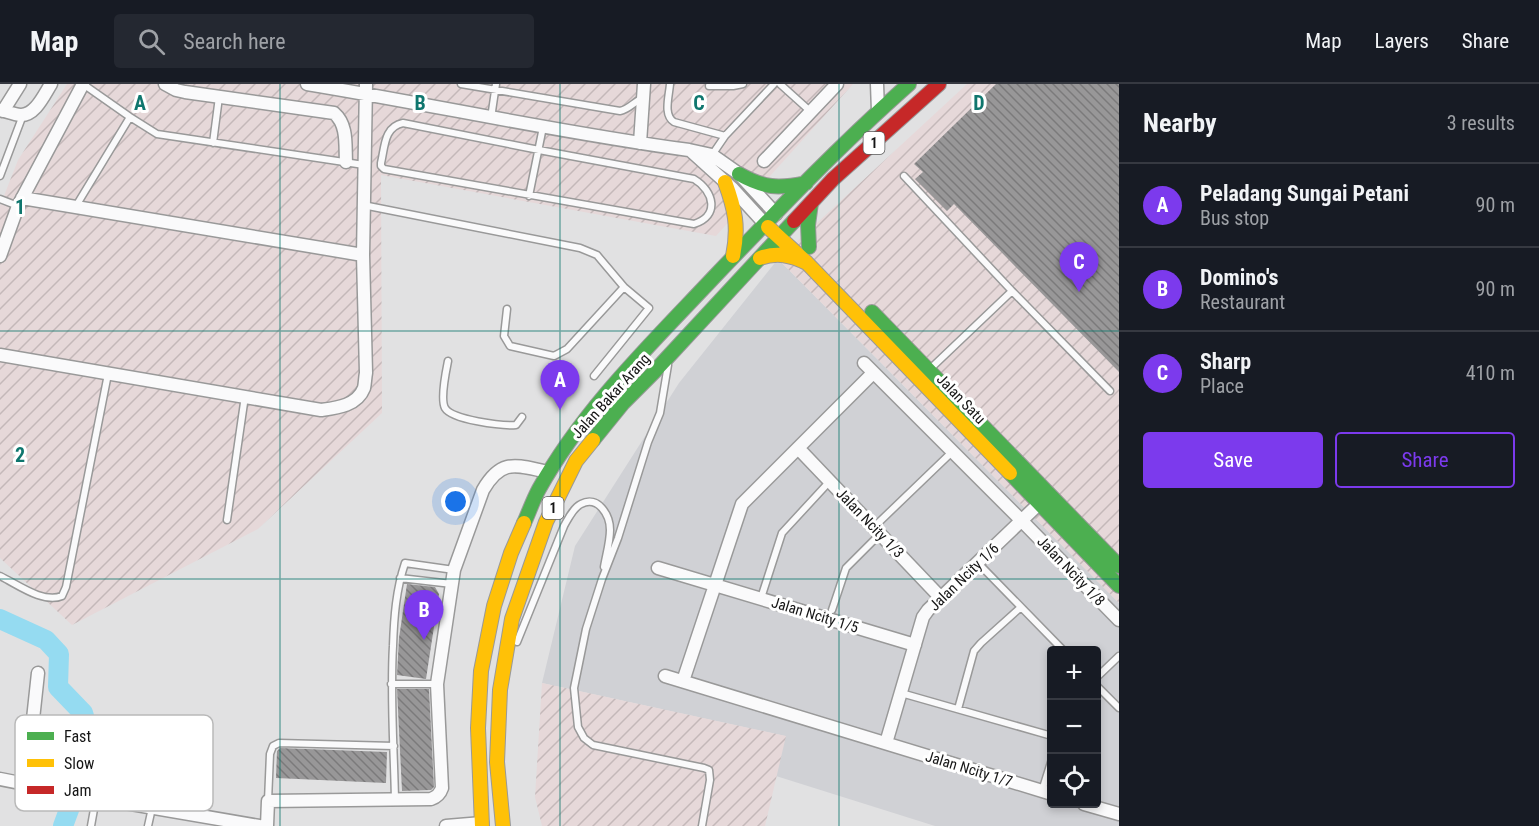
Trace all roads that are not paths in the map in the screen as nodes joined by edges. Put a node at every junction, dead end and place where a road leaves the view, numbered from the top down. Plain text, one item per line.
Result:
1 (20, 84) edge
2 (51, 84) edge
3 (83, 84) edge
4 (165, 84) edge
5 (307, 84) edge
6 (461, 84) edge
7 (644, 84) edge
8 (670, 84) edge
9 (743, 84) edge
10 (774, 84) edge
11 (780, 84) edge
12 (837, 84) edge
13 (877, 84) edge
14 (909, 84) edge
15 (939, 84) edge
16 (709, 86) dead end
17 (496, 87) edge
18 (203, 89) edge
19 (365, 89) edge
20 (219, 97) junction
21 (643, 98) junction
22 (2, 110) edge
23 (810, 111) junction
24 (878, 111) junction
25 (23, 115) junction
26 (130, 117) junction
27 (491, 118) junction
28 (543, 127) junction
29 (725, 136) junction
30 (213, 143) junction
31 (640, 143) junction
32 (538, 150) junction
33 (689, 150) junction
34 (712, 155) junction
35 (764, 161) dead end
36 (346, 162) junction
37 (364, 165) junction
38 (739, 174) junction
39 (0, 176) edge
40 (904, 176) dead end
41 (724, 182) junction
42 (806, 183) junction
43 (529, 196) junction
44 (0, 199) edge
45 (20, 202) junction
46 (811, 203) junction
47 (363, 205) junction
48 (75, 207) junction
49 (776, 214) junction
50 (765, 224) junction
51 (789, 226) junction
52 (778, 238) junction
53 (809, 247) junction
54 (363, 255) junction
55 (0, 256) edge
56 (733, 256) junction
57 (760, 258) junction
58 (807, 263) junction
59 (624, 287) junction
60 (1012, 291) junction
61 (507, 309) dead end
62 (0, 355) edge
63 (669, 355) junction
64 (448, 361) dead end
65 (864, 363) dead end
66 (873, 373) junction
67 (108, 374) junction
68 (924, 375) junction
69 (594, 376) dead end
70 (1110, 391) dead end
71 (245, 396) junction
72 (522, 417) dead end
73 (798, 448) junction
74 (952, 452) junction
75 (549, 472) junction
76 (830, 481) junction
77 (1044, 499) junction
78 (227, 520) dead end
79 (1022, 521) junction
80 (877, 530) junction
81 (978, 563) junction
82 (1119, 566) edge
83 (658, 568) dead end
84 (454, 570) junction
85 (0, 576) edge
86 (400, 578) junction
87 (602, 579) junction
88 (452, 584) junction
89 (715, 585) junction
90 (1119, 585) edge
91 (941, 598) junction
92 (761, 599) junction
93 (1021, 607) junction
94 (832, 610) dead end
95 (1119, 621) edge
96 (915, 645) junction
97 (1058, 646) edge
98 (1119, 656) edge
99 (38, 673) dead end
100 (1101, 673) edge
101 (665, 676) dead end
102 (682, 681) junction
103 (391, 684) junction
104 (437, 684) junction
105 (500, 690) junction
106 (1101, 690) edge
107 (901, 693) junction
108 (1119, 708) edge
109 (958, 709) junction
110 (33, 715) edge
111 (1047, 735) edge
112 (886, 743) junction
113 (394, 747) junction
114 (0, 779) edge
115 (15, 782) edge
116 (1047, 792) edge
117 (268, 801) junction
118 (395, 801) junction
119 (1098, 808) edge
120 (91, 811) edge
121 (151, 811) edge
122 (169, 811) edge
123 (1119, 814) edge
124 (482, 824) edge
125 (92, 826) edge
126 (148, 826) edge
127 (253, 826) edge
128 (267, 826) edge
129 (446, 826) edge
130 (503, 826) edge
131 (702, 826) edge

1 - 22 street
2 - 25 street
3 - 26 lane
3 - 45 street
4 - 18 street
5 - 19 street
6 - 17 lane
7 - 21 street
8 - 29 lane
9 - 16 lane
10 - 29 lane
11 - 23 lane
12 - 23 street
13 - 24 street
14 - 24 main road, Jalan Bakar Arang / 1
15 - 46 main road, Jalan Bakar Arang / 1
17 - 21 lane
17 - 27 lane
18 - 20 street
19 - 27 street
19 - 37 street
20 - 30 lane
20 - 36 street
21 - 31 street
22 - 25 street
23 - 35 street
24 - 42 main road, Jalan Bakar Arang / 1
25 - 39 lane
26 - 30 lane
26 - 48 lane
27 - 28 street
28 - 31 street
28 - 32 lane
29 - 34 lane
30 - 36 lane
31 - 33 street
32 - 43 lane
32 - 43 lane
32 - 43 lane
33 - 34 street
33 - 41 street
34 - 38 street
36 - 37 lane
37 - 47 street
38 - 42 main road
38 - 49 street
40 - 60 lane
41 - 50 street
41 - 56 main road
42 - 49 main road, Jalan Bakar Arang / 1
44 - 45 lane
45 - 48 street
45 - 55 street
46 - 51 main road, Jalan Bakar Arang / 1
46 - 53 main road
47 - 54 street
47 - 59 lane
48 - 54 street
49 - 50 main road, Jalan Bakar Arang / 1
49 - 51 main road, Jalan Satu
50 - 52 main road, Jalan Satu
50 - 56 main road, Jalan Bakar Arang / 1
51 - 52 main road, Jalan Bakar Arang / 1
51 - 53 main road, Jalan Satu
52 - 57 main road, Jalan Bakar Arang / 1
52 - 58 main road, Jalan Satu
53 - 68 main road, Jalan Satu
54 - 71 street
56 - 75 main road, Jalan Bakar Arang / 1
57 - 58 main road
57 - 63 main road, Jalan Bakar Arang / 1
58 - 68 main road, Jalan Satu
59 - 61 lane
59 - 69 lane
60 - 68 lane
60 - 70 lane
62 - 67 street
63 - 87 lane
63 - 105 main road, Jalan Bakar Arang / 1
64 - 72 lane
65 - 66 street, Jalan Ncity 1/8
66 - 73 street
66 - 74 street, Jalan Ncity 1/8
67 - 71 street
67 - 85 lane
68 - 77 main road, Jalan Satu
71 - 78 lane
73 - 76 street, Jalan Ncity 1/3
73 - 89 street
74 - 79 street, Jalan Ncity 1/8
74 - 80 lane
75 - 84 street
75 - 124 main road, Jalan Bakar Arang / 1
76 - 80 street, Jalan Ncity 1/3
76 - 92 lane
77 - 79 street, Jalan Ncity 1/6
77 - 82 main road, Jalan Satu
77 - 90 main road, Jalan Satu
79 - 81 street, Jalan Ncity 1/6
79 - 95 street, Jalan Ncity 1/8
80 - 91 street, Jalan Ncity 1/3
80 - 94 lane
81 - 91 street, Jalan Ncity 1/6
81 - 93 lane
83 - 89 street, Jalan Ncity 1/5
84 - 86 lane
84 - 88 street
86 - 88 lane
86 - 103 lane
87 - 105 lane
87 - 131 lane
88 - 104 street
89 - 92 street, Jalan Ncity 1/5
89 - 102 street
91 - 96 street, Jalan Ncity 1/6
92 - 96 street, Jalan Ncity 1/5
93 - 97 lane
93 - 109 lane
96 - 107 street, Jalan Ncity 1/6
98 - 100 lane
99 - 110 street
101 - 102 street, Jalan Ncity 1/7
102 - 112 street, Jalan Ncity 1/7
103 - 104 lane
103 - 113 lane
104 - 118 street
105 - 130 main road, Jalan Bakar Arang / 1
106 - 108 lane
107 - 109 lane
107 - 112 street, Jalan Ncity 1/6
109 - 111 lane
112 - 116 street, Jalan Ncity 1/7
113 - 117 lane
113 - 118 lane
114 - 115 street
117 - 118 street
117 - 128 street
119 - 123 street
120 - 125 lane
121 - 126 lane
122 - 127 street
124 - 129 street

